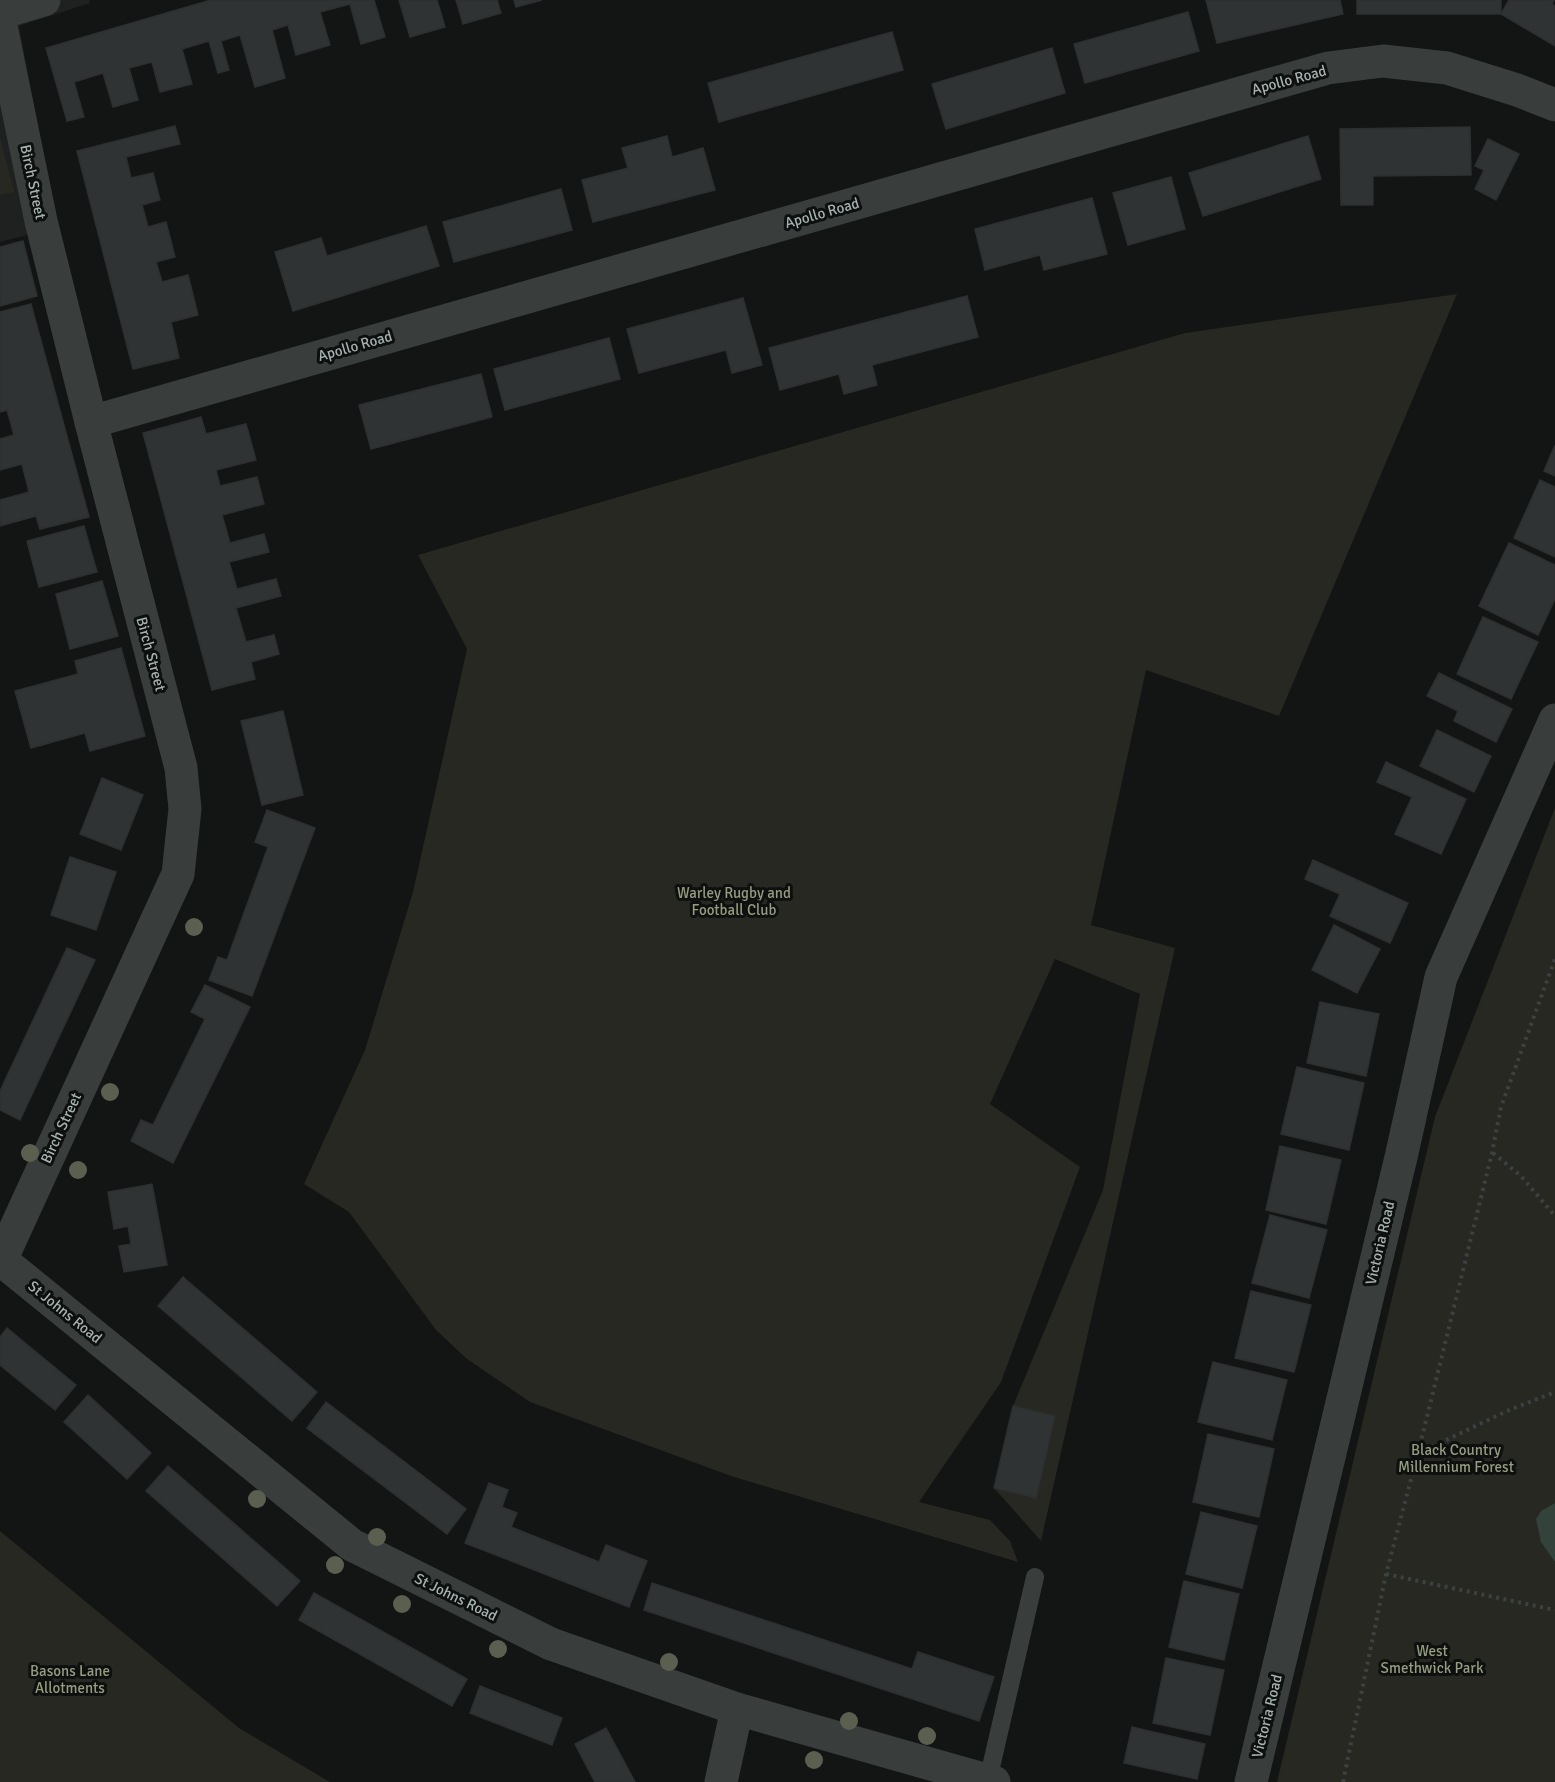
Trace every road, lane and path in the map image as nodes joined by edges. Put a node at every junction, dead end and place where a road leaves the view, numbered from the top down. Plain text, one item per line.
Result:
1 (44, 0) edge
2 (0, 13) edge
3 (0, 22) edge
4 (1555, 105) edge
5 (91, 422) junction
6 (1555, 720) edge
7 (1555, 960) edge
8 (1492, 1153) junction
9 (1555, 1216) edge
10 (0, 1259) edge
11 (1555, 1392) edge
12 (1418, 1453) junction
13 (1386, 1574) junction
14 (1035, 1577) dead end
15 (1555, 1610) edge
16 (737, 1709) junction
17 (991, 1781) edge
18 (721, 1782) edge
19 (1251, 1782) edge
20 (1343, 1782) edge

1 - 2 street
3 - 5 street, Birch Street
4 - 5 street, Apollo Road
5 - 10 street, Birch Street
6 - 19 street, Victoria Road
7 - 8 path
8 - 9 path
8 - 12 path
10 - 16 street, St Johns Road
11 - 12 path
12 - 13 path
13 - 15 path
13 - 20 path
14 - 17 lane
16 - 17 street, St Johns Road
16 - 18 street

